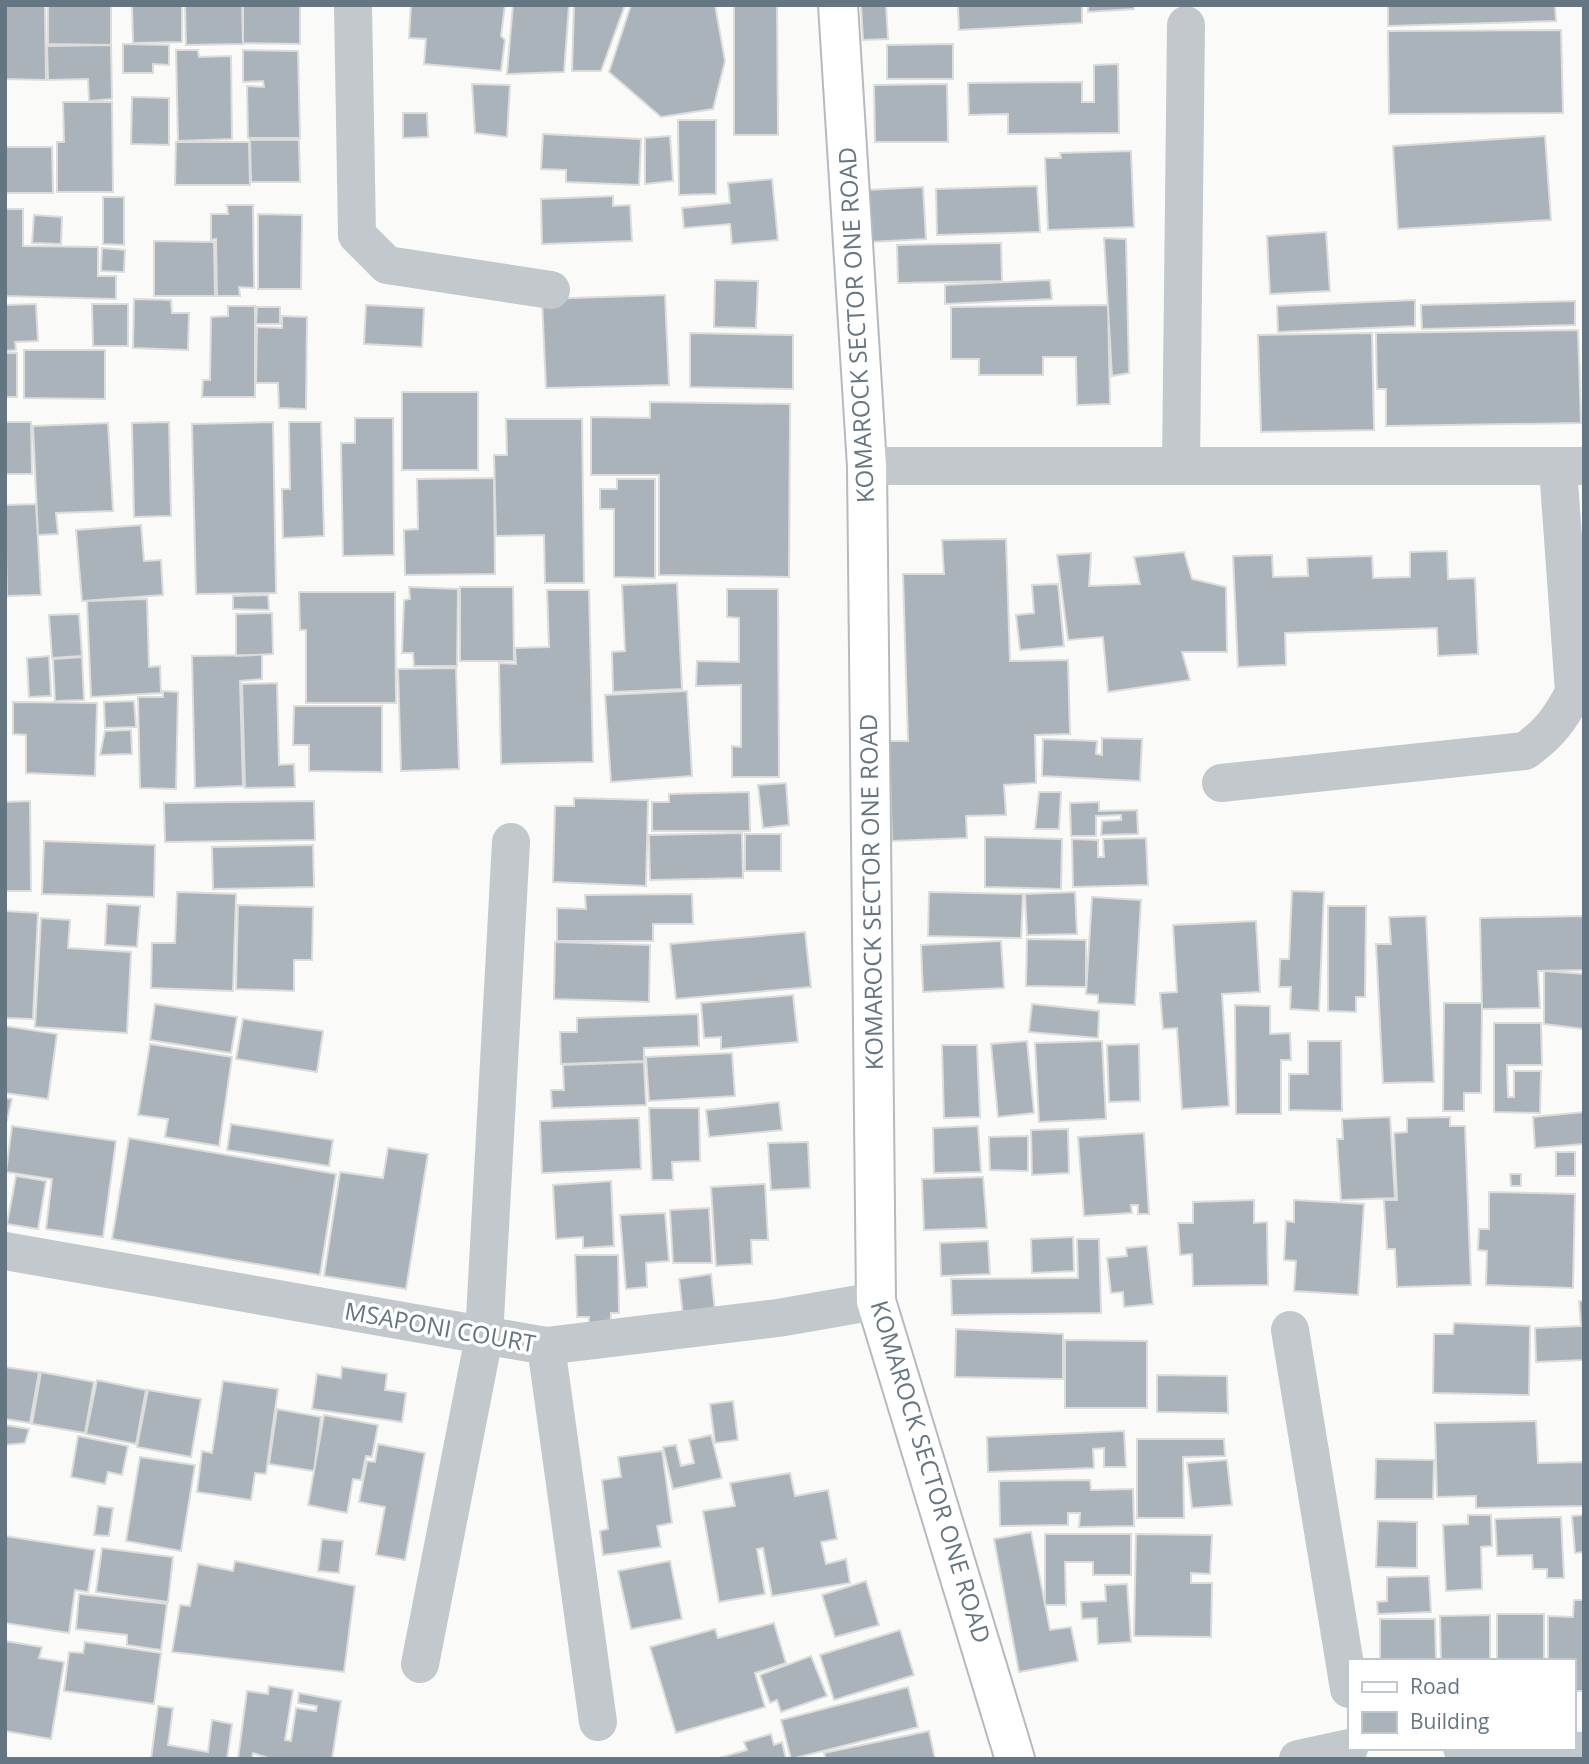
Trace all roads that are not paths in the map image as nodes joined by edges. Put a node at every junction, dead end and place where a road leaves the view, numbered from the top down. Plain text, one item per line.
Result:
1 (353, 5) edge
2 (838, 5) edge
3 (1186, 25) dead end
4 (551, 290) dead end
5 (1181, 465) junction
6 (867, 466) junction
7 (1571, 467) edge
8 (1222, 783) dead end
9 (511, 842) dead end
10 (5, 1251) edge
11 (876, 1301) junction
12 (1290, 1330) dead end
13 (484, 1337) junction
14 (547, 1346) junction
15 (420, 1664) dead end
16 (1348, 1683) edge
17 (598, 1723) dead end
18 (1348, 1748) edge
19 (1543, 1750) edge
20 (1584, 1751) edge
21 (1015, 1759) edge
22 (1298, 1759) edge

1 - 4 street
2 - 6 main road, KOMAROCK SECTOR ONE ROAD
3 - 5 street
5 - 6 street
5 - 7 street
6 - 11 main road, KOMAROCK SECTOR ONE ROAD
7 - 8 street
9 - 13 street
10 - 13 street, MSAPONI COURT
11 - 14 street, MSAPONI COURT
11 - 21 main road, KOMAROCK SECTOR ONE ROAD
12 - 16 street
13 - 14 street, MSAPONI COURT
13 - 15 street
14 - 17 street
18 - 22 street
19 - 20 street

